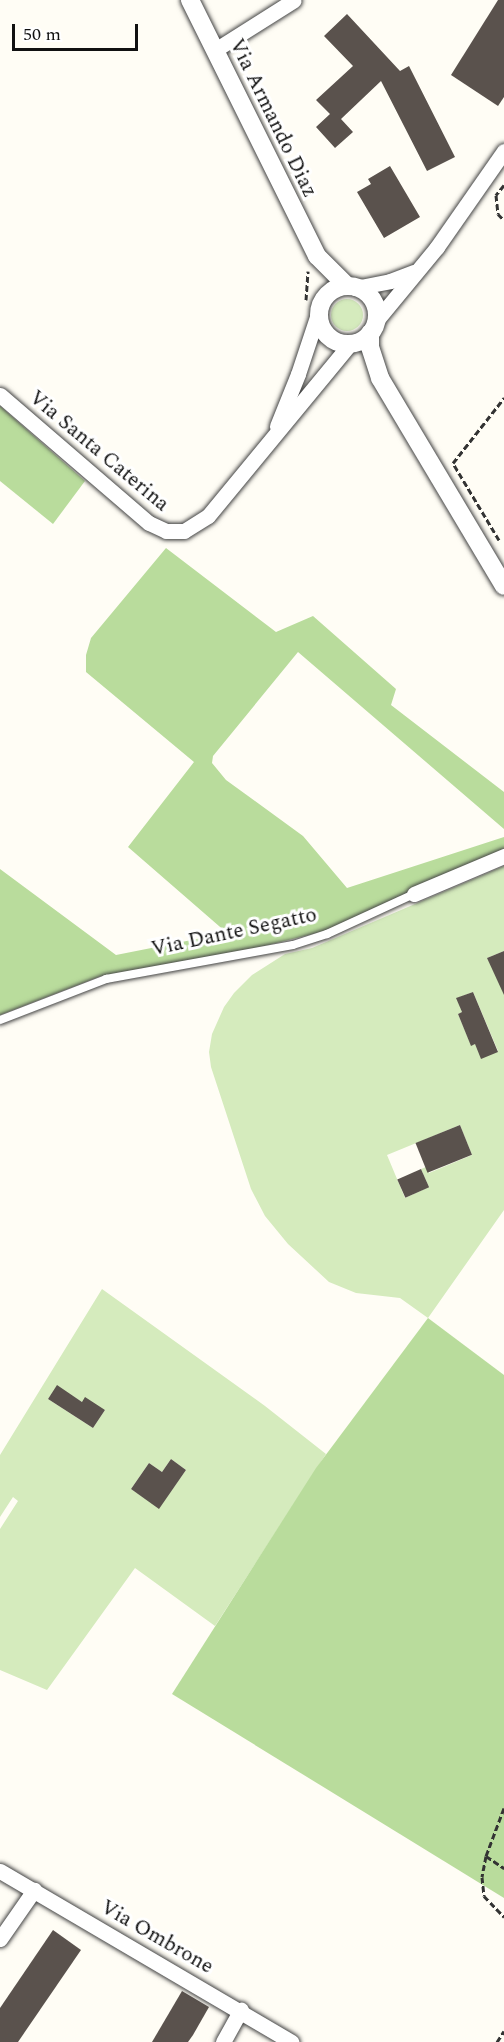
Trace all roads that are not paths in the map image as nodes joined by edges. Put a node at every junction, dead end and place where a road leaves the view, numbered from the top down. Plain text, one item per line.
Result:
1 (190, 0) edge
2 (294, 0) edge
3 (215, 50) junction
4 (504, 151) edge
5 (312, 261) junction
6 (417, 271) junction
7 (351, 287) junction
8 (315, 308) junction
9 (373, 327) junction
10 (349, 345) junction
11 (380, 378) junction
12 (0, 395) edge
13 (273, 434) junction
14 (503, 584) edge
15 (504, 856) edge
16 (414, 894) joint
17 (0, 1020) edge
18 (0, 1871) edge
19 (34, 1890) junction
20 (0, 1939) edge
21 (241, 2010) junction
22 (223, 2042) edge
23 (292, 2042) edge

1 - 3 street, Via Armando Diaz
2 - 3 street
3 - 5 street, Via Armando Diaz
4 - 6 street
5 - 7 street, Via Armando Diaz
5 - 8 street, Via Armando Diaz
6 - 7 street
6 - 9 street
7 - 8 street
7 - 9 street, Via Armando Diaz
8 - 10 street, Via Armando Diaz
8 - 13 street, Via Santa Caterina
9 - 10 street
9 - 11 street, Via Armando Diaz
10 - 11 street, Via Armando Diaz
10 - 13 street, Via Santa Caterina
11 - 14 street, Via Armando Diaz
12 - 13 street, Via Santa Caterina
15 - 16 street, Via Dante Segatto
16 - 17 lane, Via Dante Segatto
18 - 19 street, Via Ombrone
19 - 20 street
19 - 21 street, Via Ombrone
21 - 22 street
21 - 23 street, Via Ombrone

